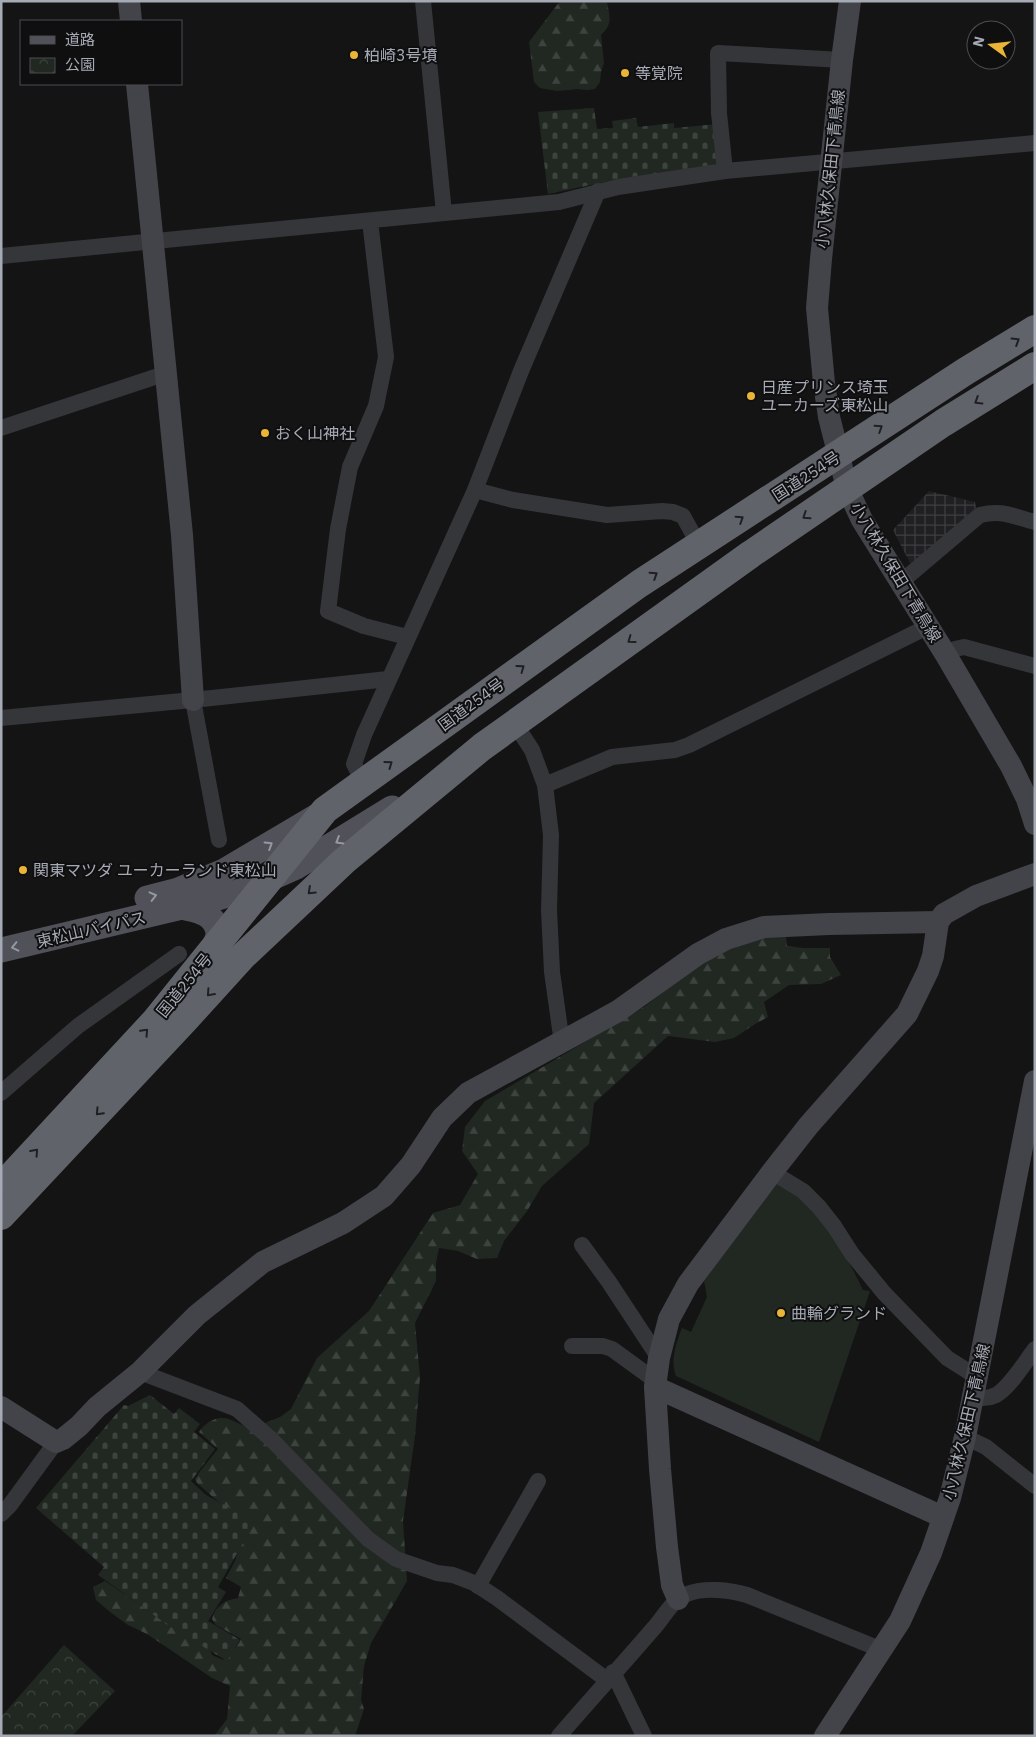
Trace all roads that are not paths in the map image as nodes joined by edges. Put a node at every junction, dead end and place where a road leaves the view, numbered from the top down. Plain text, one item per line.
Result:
1 (128, 1) edge
2 (423, 1) edge
3 (850, 1) edge
4 (131, 20) edge
5 (842, 60) junction
6 (137, 85) edge
7 (1035, 143) edge
8 (832, 162) junction
9 (725, 171) junction
10 (598, 191) junction
11 (444, 213) junction
12 (370, 221) junction
13 (153, 241) junction
14 (1, 256) edge
15 (1035, 329) edge
16 (1035, 366) edge
17 (167, 372) junction
18 (1, 428) edge
19 (838, 455) junction
20 (847, 488) junction
21 (475, 490) junction
22 (1035, 522) edge
23 (699, 545) junction
24 (901, 582) junction
25 (927, 627) junction
26 (407, 637) junction
27 (946, 655) junction
28 (1035, 666) edge
29 (388, 679) junction
30 (193, 700) junction
31 (1, 718) edge
32 (515, 724) junction
33 (482, 747) junction
34 (363, 782) junction
35 (545, 785) junction
36 (325, 810) junction
37 (1035, 824) edge
38 (219, 840) dead end
39 (1035, 874) edge
40 (268, 880) junction
41 (220, 897) junction
42 (180, 898) junction
43 (238, 919) junction
44 (938, 922) junction
45 (1, 932) edge
46 (1, 950) edge
47 (213, 950) junction
48 (179, 954) dead end
49 (242, 957) junction
50 (562, 1043) junction
51 (1035, 1081) edge
52 (1, 1093) edge
53 (772, 1172) junction
54 (1, 1187) edge
55 (1, 1216) edge
56 (582, 1245) dead end
57 (572, 1346) dead end
58 (1035, 1349) edge
59 (659, 1358) junction
60 (140, 1372) junction
61 (656, 1384) junction
62 (974, 1387) junction
63 (1, 1407) edge
64 (965, 1437) junction
65 (56, 1442) junction
66 (538, 1481) dead end
67 (1035, 1486) edge
68 (1, 1514) edge
69 (944, 1516) junction
70 (478, 1586) junction
71 (678, 1599) junction
72 (882, 1650) junction
73 (610, 1676) junction
74 (559, 1736) edge
75 (644, 1736) edge
76 (825, 1736) edge

1 - 4 street
2 - 11 street
3 - 5 street, 小八林久保田下青鳥線
5 - 8 street, 小八林久保田下青鳥線
5 - 9 street
6 - 13 street
7 - 8 street
8 - 9 street
8 - 19 street, 小八林久保田下青鳥線
9 - 10 street
10 - 11 street
10 - 21 street
11 - 12 street
12 - 13 street
12 - 26 street
13 - 14 street
13 - 17 street
19 -> 15 highway, 国道254号
16 -> 20 highway, 国道254号
17 - 18 street
17 - 30 street
19 - 20 street, 小八林久保田下青鳥線
23 -> 19 highway, 国道254号
20 - 24 street, 小八林久保田下青鳥線
20 -> 32 highway, 国道254号
21 - 23 street
21 - 26 street
22 - 24 street
34 -> 23 highway, 国道254号
24 - 25 street, 小八林久保田下青鳥線
25 - 27 street, 小八林久保田下青鳥線
25 - 35 street
26 - 29 street
27 - 28 street
27 - 37 street, 小八林久保田下青鳥線
29 - 30 street
29 - 34 street
30 - 31 street
30 - 38 street
32 - 33 highway, 国道254号
32 - 35 street
33 -> 40 main road
33 -> 49 highway, 国道254号
34 - 36 highway, 国道254号
35 - 50 street
36 - 40 highway, 国道254号
42 -> 36 main road
39 - 44 street
40 - 41 main road
40 - 43 highway, 国道254号
41 - 42 main road
41 - 43 main road
45 -> 42 main road, 東松山バイパス
42 -> 46 main road, 東松山バイパス
42 - 47 main road
43 - 47 highway, 国道254号
43 - 49 main road
44 - 50 street
44 - 53 street
54 -> 47 highway, 国道254号
48 - 52 street
49 -> 55 highway, 国道254号
50 - 60 street
51 - 62 street, 小八林久保田下青鳥線
53 - 59 street
53 - 62 street
56 - 59 street
57 - 61 street
58 - 62 street
59 - 61 street
60 - 65 street
60 - 70 street
61 - 69 street
61 - 71 street
62 - 64 street, 小八林久保田下青鳥線
63 - 65 street
64 - 67 street
64 - 69 street, 小八林久保田下青鳥線
65 - 68 street
66 - 70 street
69 - 72 street, 小八林久保田下青鳥線
70 - 73 street
71 - 72 street
71 - 73 street
72 - 76 street, 小八林久保田下青鳥線
73 - 74 street
73 - 75 street

